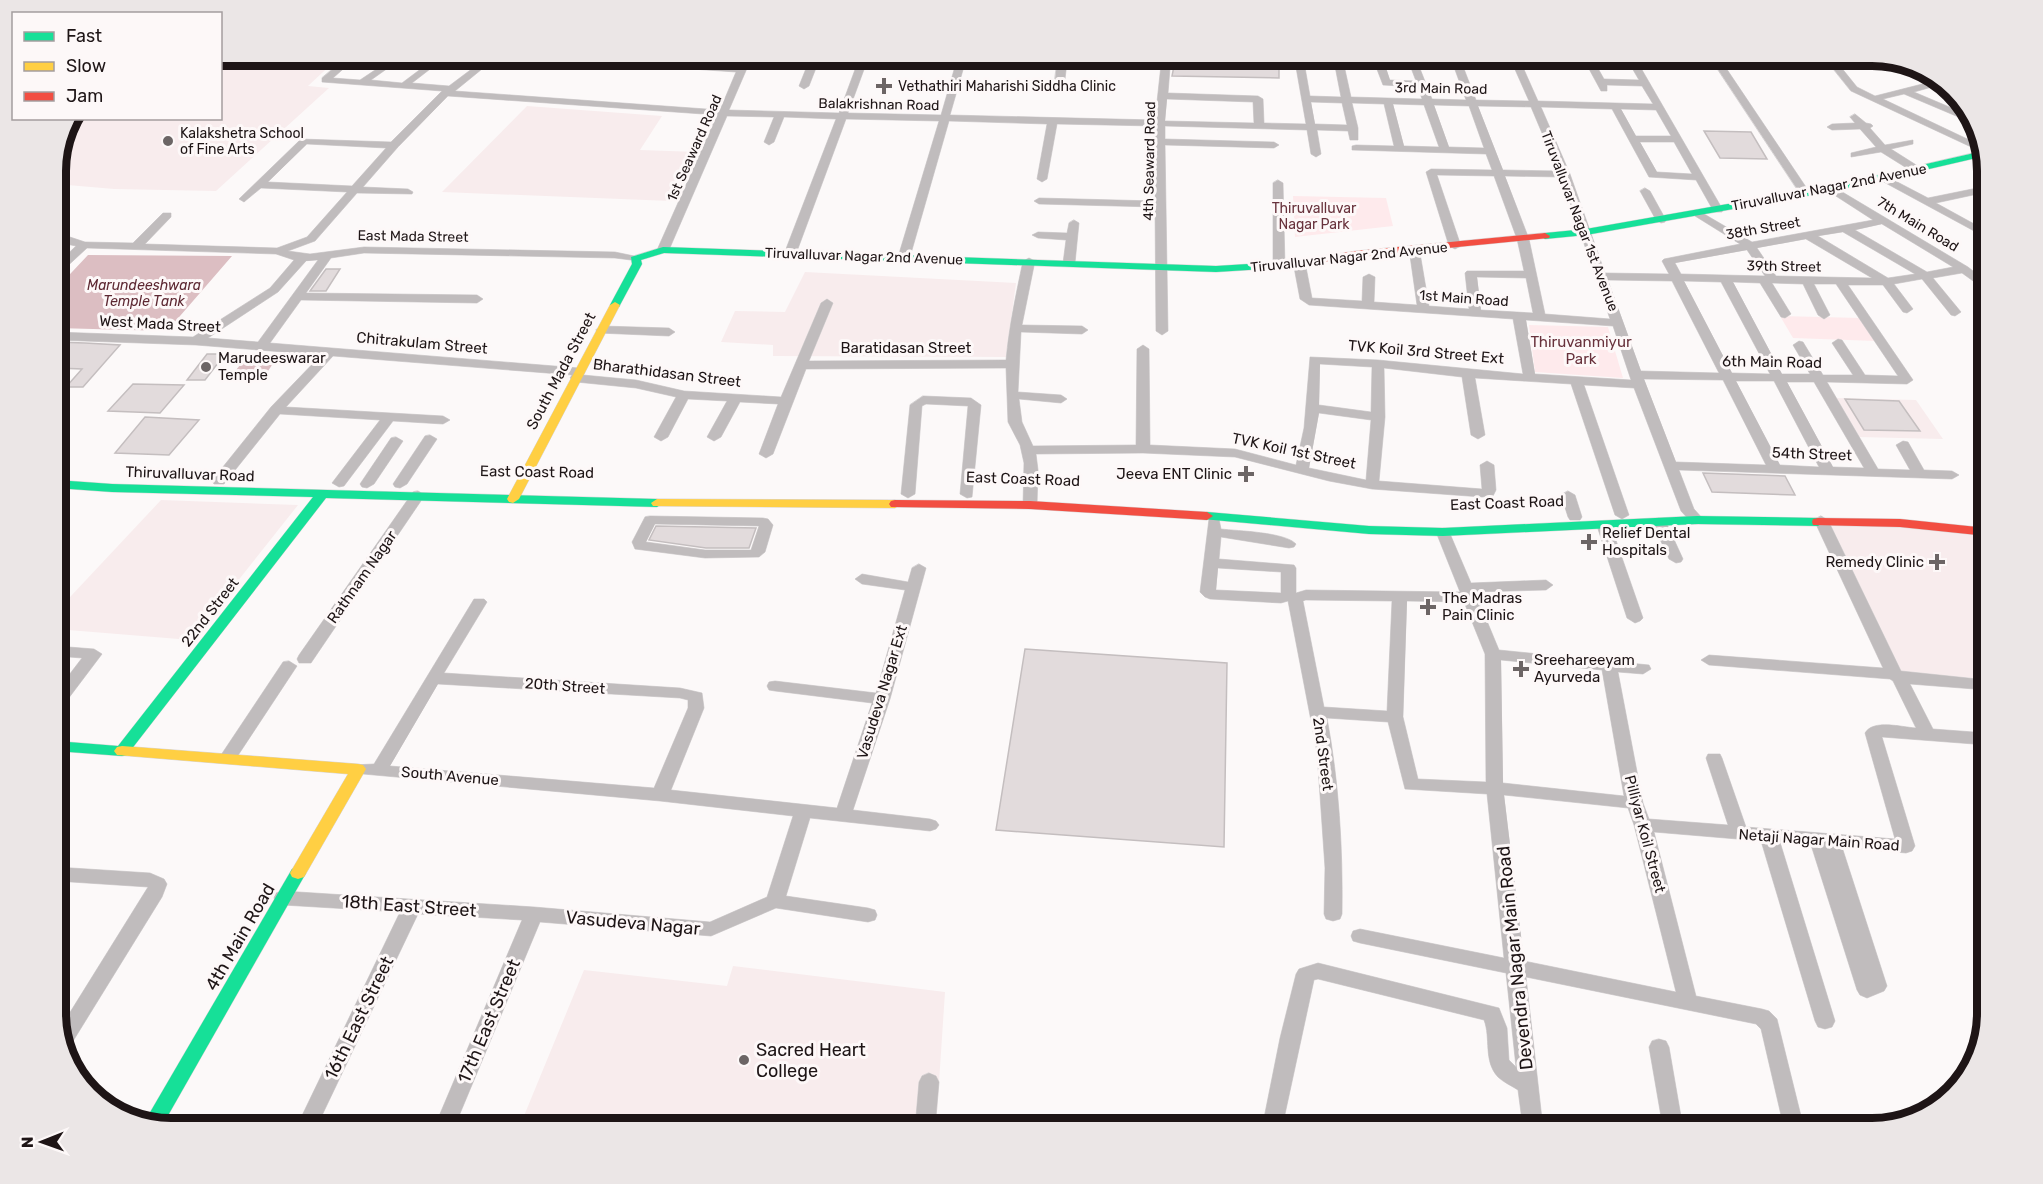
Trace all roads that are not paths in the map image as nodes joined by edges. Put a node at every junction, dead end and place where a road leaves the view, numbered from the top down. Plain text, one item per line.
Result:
1 (341, 66) edge
2 (387, 66) edge
3 (430, 66) edge
4 (481, 66) edge
5 (744, 66) edge
6 (812, 66) edge
7 (861, 66) edge
8 (960, 66) edge
9 (1062, 66) edge
10 (1166, 66) edge
11 (1300, 66) edge
12 (1340, 66) edge
13 (1381, 66) edge
14 (1415, 66) edge
15 (1459, 66) edge
16 (1518, 66) edge
17 (1592, 66) edge
18 (1635, 66) edge
19 (1721, 66) edge
20 (1836, 66) edge
21 (1060, 79) dead end
22 (1644, 83) junction
23 (362, 84) junction
24 (1421, 84) junction
25 (1931, 85) edge
26 (403, 86) junction
27 (804, 86) dead end
28 (449, 91) junction
29 (1905, 91) junction
30 (1163, 97) junction
31 (1306, 99) junction
32 (1873, 99) junction
33 (1347, 100) junction
34 (1388, 100) junction
35 (1427, 101) junction
36 (1473, 103) junction
37 (1535, 104) junction
38 (1615, 106) junction
39 (1659, 107) junction
40 (1226, 109) dead end
41 (724, 113) junction
42 (780, 115) junction
43 (1960, 115) edge
44 (840, 117) junction
45 (1213, 117) dead end
46 (1855, 117) dead end
47 (944, 119) junction
48 (1052, 122) junction
49 (1160, 124) junction
50 (1874, 125) dead end
51 (1227, 126) junction
52 (1259, 126) junction
53 (1311, 127) junction
54 (1832, 127) dead end
55 (1863, 127) junction
56 (1353, 128) junction
57 (1632, 138) junction
58 (1677, 139) junction
59 (769, 142) dead end
60 (1161, 142) junction
61 (1909, 142) dead end
62 (394, 145) junction
63 (1275, 145) dead end
64 (1974, 147) edge
65 (1400, 149) junction
66 (1883, 149) junction
67 (1444, 150) junction
68 (1489, 151) junction
69 (1316, 154) dead end
70 (1975, 154) edge
71 (1855, 155) dead end
72 (1917, 170) junction
73 (1498, 173) junction
74 (1565, 174) junction
75 (1698, 177) junction
76 (1884, 178) junction
77 (1042, 179) dead end
78 (1278, 183) dead end
79 (257, 185) junction
80 (354, 188) junction
81 (1830, 189) junction
82 (1645, 191) dead end
83 (1977, 191) edge
84 (408, 192) dead end
85 (1971, 192) junction
86 (1805, 193) junction
87 (1977, 195) edge
88 (244, 199) dead end
89 (1039, 201) dead end
90 (1928, 201) junction
91 (1160, 204) junction
92 (1718, 210) junction
93 (1699, 214) junction
94 (167, 215) dead end
95 (1661, 220) junction
96 (1883, 221) junction
97 (1074, 223) dead end
98 (1844, 228) junction
99 (1977, 230) edge
100 (1586, 232) junction
101 (1038, 235) dead end
102 (1809, 236) junction
103 (1072, 237) junction
104 (1523, 239) junction
105 (66, 240) edge
106 (84, 244) junction
107 (136, 246) junction
108 (1455, 246) junction
109 (1750, 246) junction
110 (1415, 249) junction
111 (663, 250) junction
112 (278, 251) junction
113 (790, 254) junction
114 (303, 257) junction
115 (326, 257) junction
116 (904, 257) junction
117 (635, 259) junction
118 (66, 261) edge
119 (1029, 261) junction
120 (1299, 262) junction
121 (1069, 263) junction
122 (1279, 266) junction
123 (1161, 267) junction
124 (1964, 269) junction
125 (1531, 275) junction
126 (1925, 275) junction
127 (1602, 276) junction
128 (1369, 277) dead end
129 (1679, 279) junction
130 (1726, 280) junction
131 (1768, 280) junction
132 (1977, 280) edge
133 (1807, 281) junction
134 (1840, 282) junction
135 (1886, 282) junction
136 (298, 296) junction
137 (477, 299) dead end
138 (827, 303) dead end
139 (1368, 306) junction
140 (1907, 309) dead end
141 (1424, 310) junction
142 (1955, 312) dead end
143 (1476, 314) junction
144 (1785, 314) dead end
145 (1824, 315) dead end
146 (1519, 317) junction
147 (1540, 319) junction
148 (1618, 323) junction
149 (1016, 328) junction
150 (602, 330) junction
151 (1082, 330) dead end
152 (1161, 331) dead end
153 (669, 332) dead end
154 (66, 336) edge
155 (196, 341) junction
156 (1838, 342) dead end
157 (1799, 345) dead end
158 (262, 346) junction
159 (1143, 350) dead end
160 (330, 352) junction
161 (1012, 364) junction
162 (1378, 364) junction
163 (800, 365) junction
164 (1468, 374) junction
165 (577, 375) junction
166 (1729, 377) junction
167 (1530, 378) junction
168 (1780, 378) junction
169 (1819, 379) junction
170 (1576, 380) junction
171 (1638, 380) junction
172 (1862, 380) junction
173 (684, 395) junction
174 (1013, 395) junction
175 (735, 399) junction
176 (1061, 399) dead end
177 (786, 401) junction
178 (1314, 408) junction
179 (276, 410) junction
180 (390, 416) junction
181 (1377, 417) junction
182 (443, 420) dead end
183 (1478, 435) dead end
184 (661, 437) dead end
185 (714, 437) dead end
186 (430, 439) dead end
187 (396, 441) dead end
188 (1903, 444) dead end
189 (1143, 449) junction
190 (1028, 450) junction
191 (766, 454) dead end
192 (1487, 465) dead end
193 (1670, 466) junction
194 (1302, 469) junction
195 (1775, 469) junction
196 (1828, 471) junction
197 (1873, 472) junction
198 (66, 474) edge
199 (1919, 474) junction
200 (1952, 475) dead end
201 (219, 481) junction
202 (339, 483) junction
203 (367, 484) junction
204 (400, 484) junction
205 (66, 485) edge
206 (1372, 485) junction
207 (250, 487) junction
208 (323, 493) junction
209 (516, 493) junction
210 (908, 494) junction
211 (967, 494) junction
212 (418, 495) junction
213 (1568, 495) dead end
214 (1030, 499) junction
215 (716, 504) junction
216 (1622, 515) junction
217 (1692, 515) junction
218 (1215, 516) junction
219 (1575, 517) junction
220 (1821, 520) junction
221 (1977, 520) edge
222 (711, 521) junction
223 (1291, 522) junction
224 (1659, 522) junction
225 (1604, 526) junction
226 (1977, 531) edge
227 (1214, 532) junction
228 (1443, 532) junction
229 (1289, 544) junction
230 (1676, 559) dead end
231 (1211, 563) junction
232 (919, 568) dead end
233 (1289, 568) junction
234 (862, 579) dead end
235 (1546, 585) dead end
236 (913, 587) junction
237 (1468, 592) junction
238 (1400, 596) junction
239 (479, 602) dead end
240 (1635, 618) dead end
241 (66, 652) edge
242 (1493, 654) junction
243 (305, 659) dead end
244 (1709, 660) dead end
245 (289, 666) dead end
246 (1609, 666) junction
247 (1643, 669) dead end
248 (1897, 676) junction
249 (434, 678) junction
250 (1977, 684) edge
251 (775, 686) dead end
252 (66, 690) edge
253 (882, 699) junction
254 (1317, 712) junction
255 (1395, 717) junction
256 (1927, 734) junction
257 (1977, 738) edge
258 (66, 747) edge
259 (122, 751) junction
260 (1714, 758) dead end
261 (227, 759) junction
262 (358, 769) junction
263 (379, 770) junction
264 (1495, 788) junction
265 (660, 795) junction
266 (1634, 803) junction
267 (803, 812) junction
268 (843, 815) junction
269 (930, 825) dead end
270 (1643, 825) junction
271 (1740, 834) junction
272 (1769, 837) junction
273 (1825, 841) junction
274 (66, 875) edge
275 (283, 898) junction
276 (776, 902) junction
277 (412, 907) junction
278 (534, 914) junction
279 (1333, 914) dead end
280 (868, 915) dead end
281 (1360, 936) dead end
282 (1517, 968) junction
283 (1872, 988) dead end
284 (1688, 1001) junction
285 (1825, 1021) dead end
286 (68, 1033) edge
287 (1659, 1047) dead end
288 (929, 1082) dead end
289 (1529, 1086) junction
290 (150, 1115) edge
291 (311, 1118) edge
292 (448, 1118) edge
293 (927, 1118) edge
294 (1274, 1118) edge
295 (1532, 1118) edge
296 (1671, 1118) edge
297 (1791, 1118) edge

1 - 23 street, Balakrishnan Road
2 - 23 street
3 - 26 street
4 - 28 street
5 - 41 street, 1st Seaward Road
6 - 27 street
7 - 44 street
8 - 47 street
9 - 21 street
10 - 30 street, 4th Seaward Road
11 - 31 street
12 - 33 street
13 - 24 street
14 - 24 street
15 - 36 street
16 - 37 street, Tiruvalluvar Nagar 1st Avenue
17 - 22 street
18 - 22 street
19 - 86 street
20 - 32 street
22 - 39 street
23 - 26 street, Balakrishnan Road
24 - 35 street
25 - 29 street
26 - 28 street, Balakrishnan Road
28 - 41 street, Balakrishnan Road
28 - 62 street
29 - 32 street
29 - 43 street
30 - 40 street
30 - 49 street, 4th Seaward Road
30 - 52 street
31 - 33 street, 3rd Main Road
31 - 53 street
32 - 64 street
33 - 34 street, 3rd Main Road
33 - 56 street
34 - 35 street, 3rd Main Road
34 - 65 street
35 - 36 street, 3rd Main Road
35 - 67 street
36 - 37 street, 3rd Main Road
36 - 68 street
37 - 38 street, 3rd Main Road
37 - 74 street, Tiruvalluvar Nagar 1st Avenue
38 - 39 street, 3rd Main Road
38 - 57 street
39 - 58 street
41 - 42 street, Balakrishnan Road
41 - 111 street, 1st Seaward Road
42 - 44 street, Balakrishnan Road
42 - 59 street
44 - 47 street, Balakrishnan Road
44 - 113 street
45 - 51 street
46 - 55 street
47 - 48 street, Balakrishnan Road
47 - 116 street
48 - 49 street, Balakrishnan Road
48 - 77 street
49 - 51 street, Balakrishnan Road
49 - 60 street, 4th Seaward Road
50 - 55 street
51 - 52 street, Balakrishnan Road
52 - 53 street, Balakrishnan Road
53 - 56 street, Balakrishnan Road
53 - 69 street
54 - 55 street
55 - 66 street
56 - 65 street
57 - 58 street
57 - 75 street
58 - 75 street
60 - 63 street
60 - 91 street, 4th Seaward Road
61 - 66 street
62 - 79 street
62 - 80 street
65 - 67 street
66 - 71 street
66 - 72 street
67 - 68 street
68 - 73 street
70 - 72 main road, Tiruvalluvar Nagar 2nd Avenue
72 - 76 main road, Tiruvalluvar Nagar 2nd Avenue
73 - 74 street
73 - 104 street
73 - 108 street
74 - 100 street, Tiruvalluvar Nagar 1st Avenue
75 - 92 street
76 - 81 main road, Tiruvalluvar Nagar 2nd Avenue
76 - 90 street
78 - 122 street
79 - 80 street
79 - 88 street
80 - 84 street
80 - 112 street
81 - 86 main road, Tiruvalluvar Nagar 2nd Avenue
81 - 96 street, 7th Main Road
82 - 95 street
83 - 85 street
85 - 87 street
85 - 90 street
86 - 92 main road, Tiruvalluvar Nagar 2nd Avenue
89 - 91 street
90 - 99 street
91 - 123 street, 4th Seaward Road
92 - 93 main road, Tiruvalluvar Nagar 2nd Avenue
93 - 95 main road, Tiruvalluvar Nagar 2nd Avenue
93 - 109 street
94 - 107 street
95 - 100 main road, Tiruvalluvar Nagar 2nd Avenue
96 - 98 street, 38th Street
96 - 124 street, 7th Main Road
97 - 103 street
98 - 102 street, 38th Street
98 - 126 street
100 - 104 main road, Tiruvalluvar Nagar 2nd Avenue
100 - 127 street, Tiruvalluvar Nagar 1st Avenue
101 - 103 street
102 - 109 street, 38th Street
102 - 135 street
103 - 121 street
104 - 108 main road, Tiruvalluvar Nagar 2nd Avenue
104 - 125 street
105 - 106 street, East Mada Street
106 - 107 street, East Mada Street
106 - 118 street
107 - 112 street, East Mada Street
108 - 110 main road, Tiruvalluvar Nagar 2nd Avenue
109 - 129 street, 38th Street
109 - 131 street
110 - 120 main road, Tiruvalluvar Nagar 2nd Avenue
110 - 141 street
111 - 113 main road, Tiruvalluvar Nagar 2nd Avenue
111 - 117 main road, Tiruvalluvar Nagar 2nd Avenue
112 - 114 street, East Mada Street
113 - 116 main road, Tiruvalluvar Nagar 2nd Avenue
114 - 115 street, East Mada Street
114 - 155 street
115 - 117 street, East Mada Street
115 - 136 street
116 - 119 main road, Tiruvalluvar Nagar 2nd Avenue
117 - 150 main road, South Mada Street
119 - 121 main road, Tiruvalluvar Nagar 2nd Avenue
119 - 149 street
120 - 122 main road, Tiruvalluvar Nagar 2nd Avenue
120 - 139 street, 1st Main Road
121 - 123 main road, Tiruvalluvar Nagar 2nd Avenue
122 - 123 main road, Tiruvalluvar Nagar 2nd Avenue
123 - 152 street, 4th Seaward Road
124 - 126 street, 39th Street
124 - 132 street, 7th Main Road
125 - 143 street
125 - 147 street
126 - 135 street, 39th Street
126 - 142 street
127 - 129 street, 39th Street
127 - 148 street, Tiruvalluvar Nagar 1st Avenue
128 - 139 street
129 - 130 street, 39th Street
129 - 166 street
130 - 131 street, 39th Street
130 - 168 street
131 - 133 street, 39th Street
131 - 144 street
133 - 134 street, 39th Street
133 - 145 street
134 - 135 street, 39th Street
134 - 172 street, 6th Main Road
135 - 140 street
136 - 137 street
136 - 158 street
138 - 163 street
139 - 141 street, 1st Main Road
141 - 143 street, 1st Main Road
143 - 146 street, 1st Main Road
146 - 147 street, 1st Main Road
146 - 167 street
147 - 148 street, 1st Main Road
148 - 171 street, Tiruvalluvar Nagar 1st Avenue
149 - 151 street
149 - 161 street
150 - 153 street
150 - 165 main road, South Mada Street
154 - 155 street, West Mada Street
155 - 158 street, West Mada Street
156 - 172 street
157 - 169 street
158 - 160 street, Chitrakulam Street
159 - 189 street
160 - 165 street, Chitrakulam Street
160 - 179 street
161 - 163 street, Baratidasan Street
161 - 174 street
162 - 164 street, TVK Koil 3rd Street Ext
162 - 178 street, TVK Koil 3rd Street Ext
162 - 181 street
163 - 177 street
164 - 167 street, TVK Koil 3rd Street Ext
164 - 183 street
165 - 173 street, Bharathidasan Street
165 - 209 main road, South Mada Street
166 - 168 street, 6th Main Road
166 - 171 street, 6th Main Road
166 - 195 street
167 - 170 street, TVK Koil 3rd Street Ext
168 - 169 street, 6th Main Road
168 - 196 street
169 - 172 street, 6th Main Road
169 - 197 street
170 - 171 street, TVK Koil 3rd Street Ext
170 - 216 street
171 - 193 street, Tiruvalluvar Nagar 1st Avenue
173 - 175 street, Bharathidasan Street
173 - 184 street
174 - 176 street
174 - 190 street
175 - 177 street, Bharathidasan Street
175 - 185 street
177 - 191 street
178 - 181 street
178 - 194 street
179 - 180 street
179 - 201 street
180 - 182 street
180 - 202 street
181 - 206 street
186 - 204 street
187 - 203 street
188 - 199 street
189 - 190 street, TVK Koil 1st Street
189 - 194 street, TVK Koil 1st Street
190 - 214 street
192 - 206 street, TVK Koil 1st Street
193 - 195 street, 54th Street
193 - 217 street, Tiruvalluvar Nagar 1st Avenue
194 - 206 street, TVK Koil 1st Street
195 - 196 street, 54th Street
196 - 197 street, 54th Street
197 - 199 street, 54th Street
198 - 201 main road, East Coast Road
199 - 200 street, 54th Street
201 - 207 main road, East Coast Road
202 - 203 main road, East Coast Road
202 - 207 main road, East Coast Road
203 - 204 main road, East Coast Road
204 - 209 main road, East Coast Road
205 - 207 main road, Thiruvalluvar Road
207 - 208 main road, Thiruvalluvar Road
208 - 212 main road, East Coast Road
208 - 259 main road, 22nd Street
209 - 210 main road, East Coast Road
209 - 212 main road, East Coast Road
209 - 215 main road, East Coast Road
210 - 211 main road, East Coast Road
210 - 211 street
211 - 214 main road, East Coast Road
212 - 243 street, Rathnam Nagar
213 - 219 street
214 - 215 main road, East Coast Road
214 - 218 main road, East Coast Road
214 - 219 main road, East Coast Road
215 - 222 street
216 - 217 main road, East Coast Road
216 - 219 main road, East Coast Road
217 - 220 main road, East Coast Road
217 - 221 main road, East Coast Road
217 - 224 main road, East Coast Road
218 - 223 main road, East Coast Road
218 - 227 street
220 - 226 main road, East Coast Road
220 - 248 street
222 - 222 street
223 - 228 main road, East Coast Road
223 - 229 street
224 - 225 main road, East Coast Road
224 - 230 street
225 - 228 main road, East Coast Road
225 - 240 street
227 - 229 street
227 - 231 street
228 - 237 street
229 - 233 street
231 - 233 street
231 - 233 street
232 - 236 street, Vasudeva Nagar Ext
234 - 236 street
235 - 237 street
236 - 253 street, Vasudeva Nagar Ext
237 - 238 street
237 - 242 street
238 - 254 street, 2nd Street
238 - 255 street
239 - 249 street
241 - 252 street
242 - 246 street
242 - 264 street, Devendra Nagar Main Road
244 - 248 street
245 - 261 street
246 - 247 street
246 - 266 street, Pilliyar Koil Street
248 - 250 street
248 - 256 street
249 - 263 street
249 - 265 street, 20th Street
251 - 253 street
253 - 268 street, Vasudeva Nagar Ext
254 - 255 street
254 - 279 street, 2nd Street
255 - 264 street
256 - 257 street
256 - 273 street, Netaji Nagar Main Road
258 - 259 main road, South Avenue
259 - 261 main road, South Avenue
260 - 271 street
261 - 262 main road, South Avenue
262 - 263 street, South Avenue
262 - 275 main road, 4th Main Road
263 - 265 street, South Avenue
264 - 266 street
264 - 282 street, Devendra Nagar Main Road
265 - 267 street, South Avenue
266 - 270 street, Pilliyar Koil Street
267 - 268 street, South Avenue
267 - 276 street
268 - 269 street, South Avenue
270 - 271 street, Netaji Nagar Main Road
270 - 284 street, Pilliyar Koil Street
271 - 272 street, Netaji Nagar Main Road
272 - 273 street, Netaji Nagar Main Road
272 - 285 street
273 - 283 street
274 - 286 street
275 - 277 street, 18th East Street
275 - 290 main road, 4th Main Road
276 - 278 street, Vasudeva Nagar
276 - 280 street
277 - 278 street, 18th East Street
277 - 291 street, 16th East Street
278 - 292 street, 17th East Street
281 - 282 street
282 - 284 street
282 - 289 street, Devendra Nagar Main Road
284 - 297 street
287 - 296 street
288 - 293 street
289 - 294 street
289 - 295 street, Devendra Nagar Main Road

